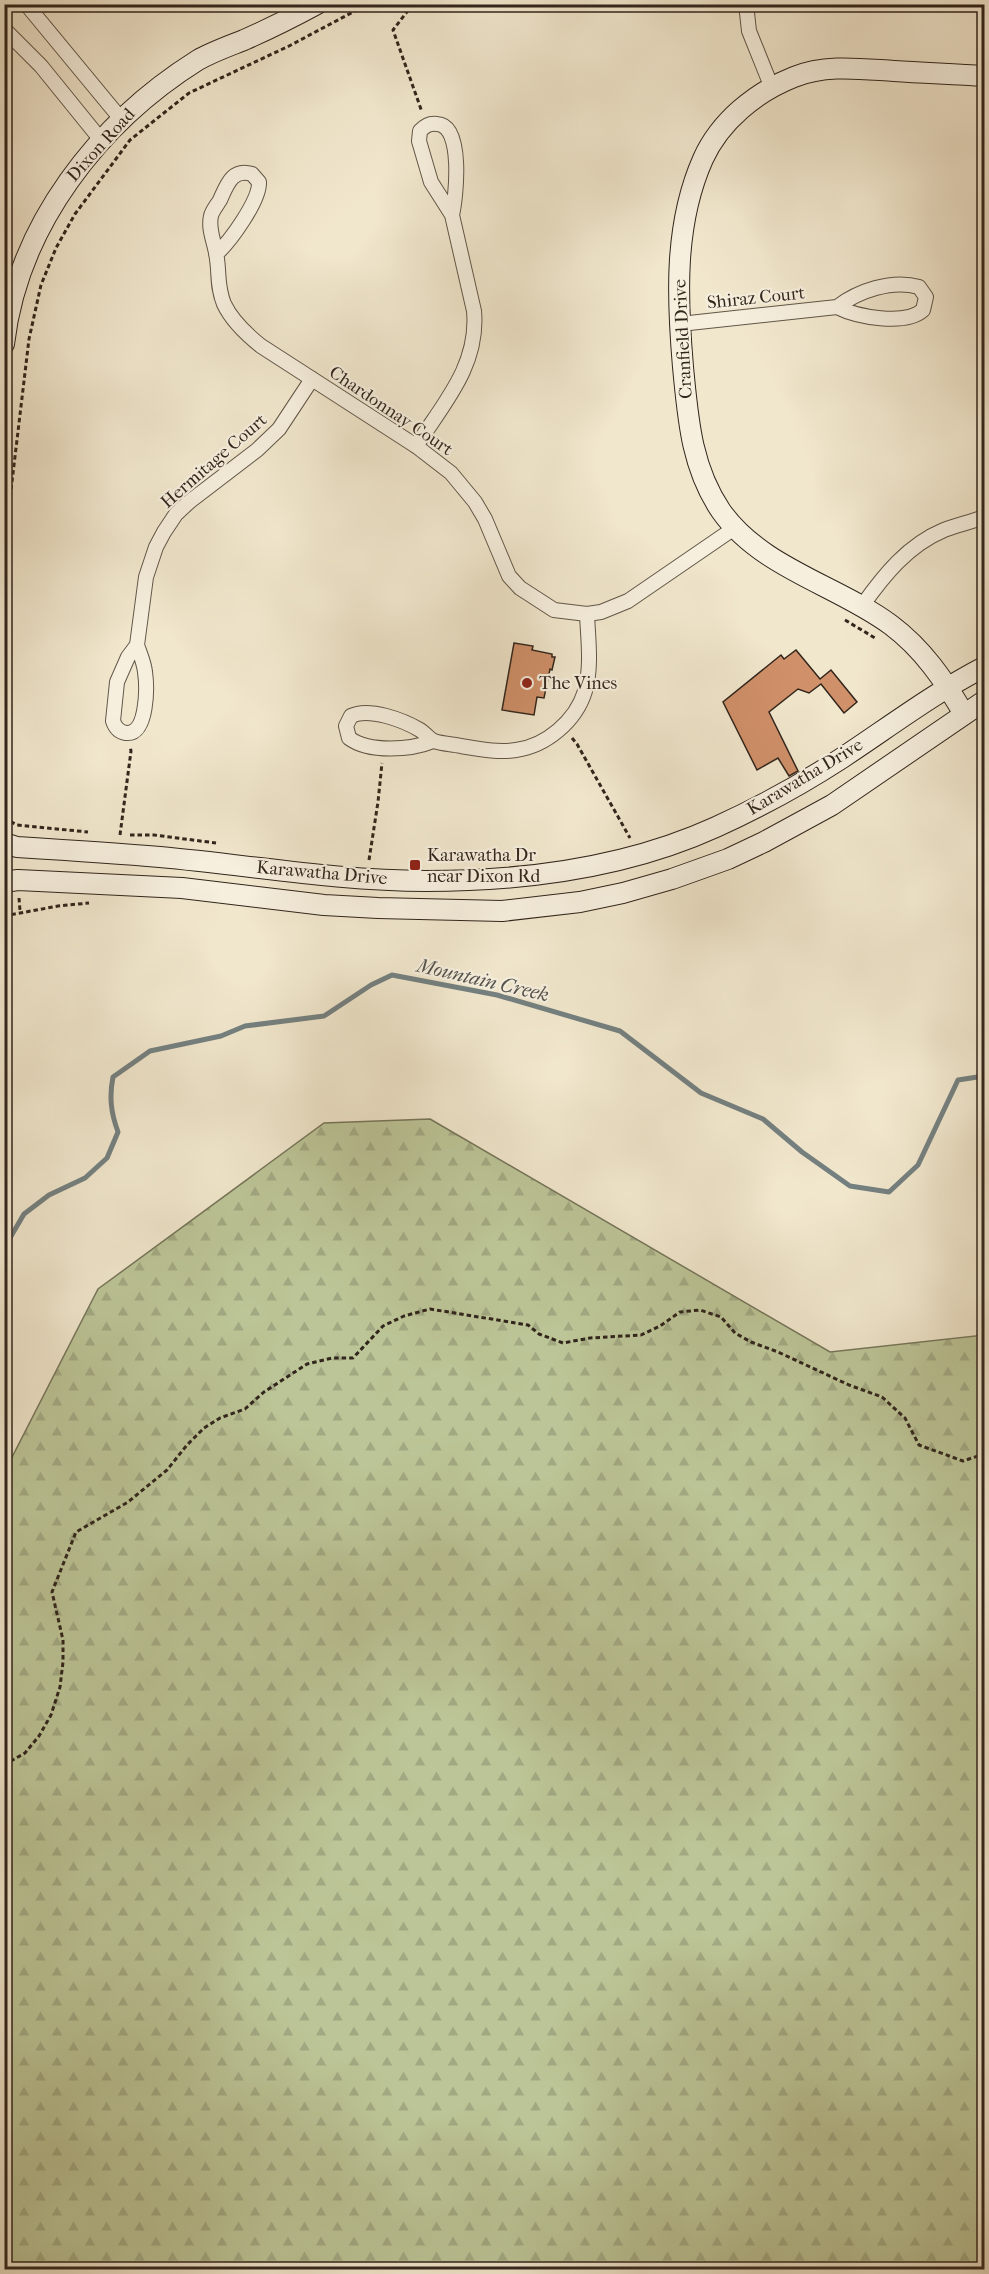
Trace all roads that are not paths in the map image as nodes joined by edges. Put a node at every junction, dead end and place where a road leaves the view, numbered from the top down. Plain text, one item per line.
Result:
1 (26, 4) edge
2 (318, 4) edge
3 (746, 4) edge
4 (4, 29) edge
5 (984, 76) edge
6 (772, 88) junction
7 (121, 119) junction
8 (101, 140) junction
9 (452, 215) junction
10 (216, 254) junction
11 (837, 307) junction
12 (680, 324) junction
13 (4, 344) edge
14 (312, 379) junction
15 (416, 446) junction
16 (984, 517) edge
17 (736, 527) junction
18 (862, 606) junction
19 (586, 614) junction
20 (137, 645) junction
21 (984, 667) edge
22 (948, 686) junction
23 (984, 701) edge
24 (964, 714) junction
25 (433, 741) junction
26 (4, 843) edge
27 (4, 882) edge

1 - 7 street
2 - 7 main road, Dixon Road
3 - 6 street
4 - 8 street
5 - 6 main road, Cranfield Drive
6 - 12 main road, Cranfield Drive
7 - 8 main road, Dixon Road
8 - 13 main road, Dixon Road
9 - 9 street
9 - 15 street
10 - 10 street, Chardonnay Court
10 - 14 street, Chardonnay Court
11 - 11 street, Shiraz Court
11 - 12 street, Shiraz Court
12 - 17 main road, Cranfield Drive
14 - 15 street, Chardonnay Court
14 - 20 street, Hermitage Court
15 - 19 street, Chardonnay Court
16 - 18 street
17 - 18 main road, Cranfield Drive
17 - 19 street, Chardonnay Court
18 - 22 main road, Cranfield Drive
19 - 25 street
20 - 20 street, Hermitage Court
21 - 22 main road, Karawatha Drive
22 - 24 main road, Cranfield Drive
22 - 26 main road, Karawatha Drive
23 - 24 main road, Karawatha Drive
24 - 27 main road, Karawatha Drive
25 - 25 street

